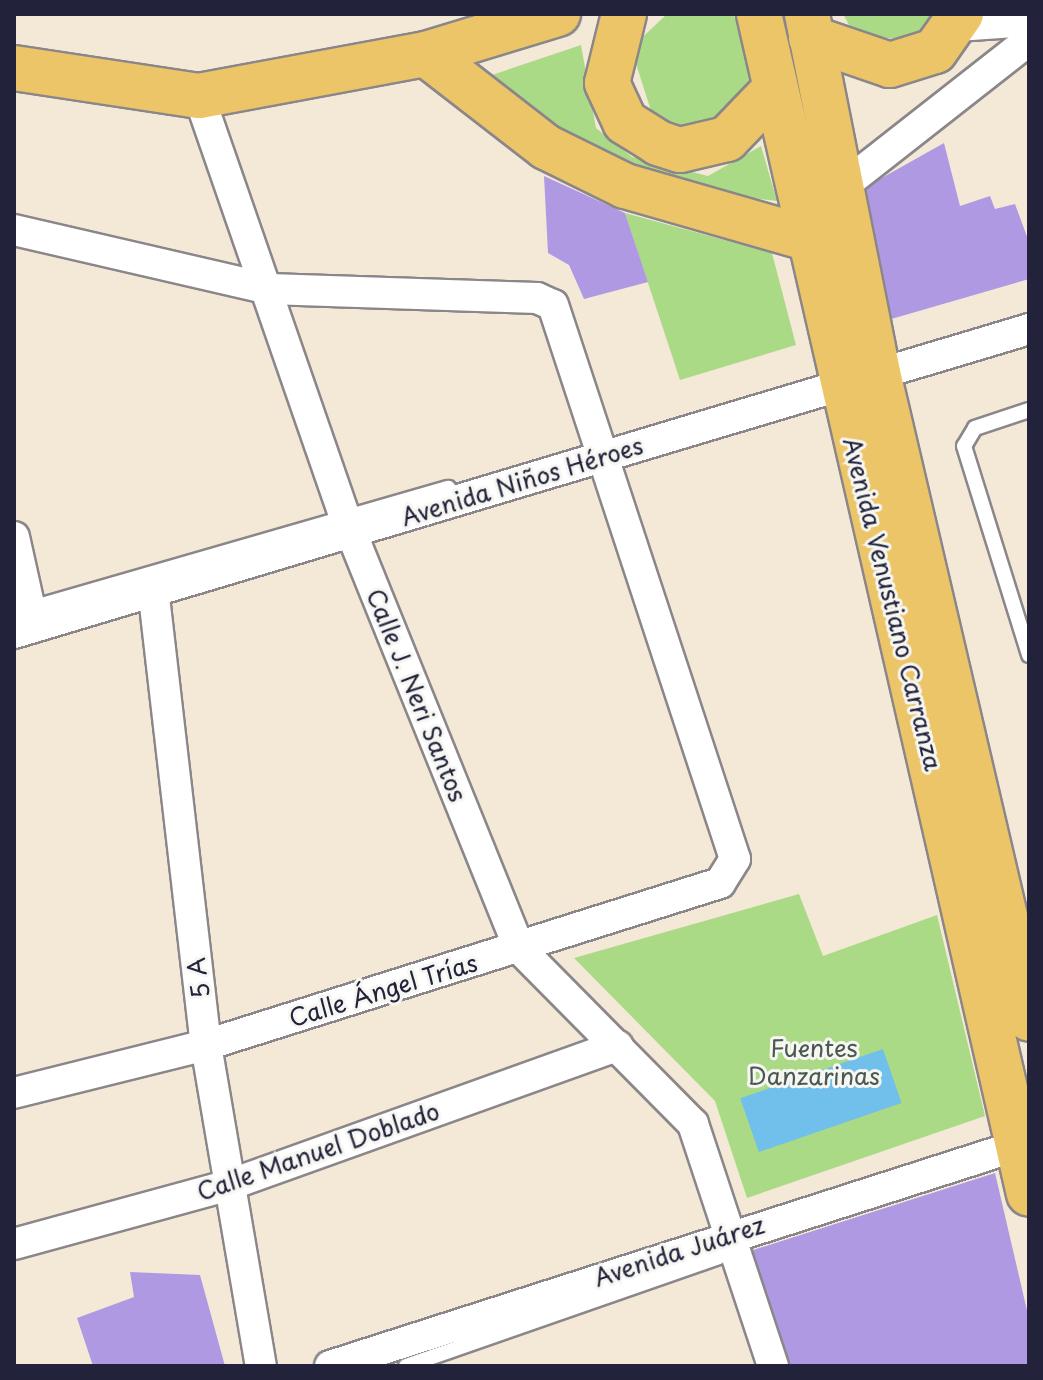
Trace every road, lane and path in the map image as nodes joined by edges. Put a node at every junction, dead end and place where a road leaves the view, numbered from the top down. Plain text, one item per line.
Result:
1 (558, 14) edge
2 (624, 14) edge
3 (759, 14) edge
4 (959, 20) edge
5 (1029, 21) edge
6 (798, 22) edge
7 (1029, 40) edge
8 (426, 54) junction
9 (14, 68) edge
10 (774, 90) junction
11 (199, 96) junction
12 (838, 190) junction
13 (14, 230) edge
14 (806, 238) junction
15 (269, 289) junction
16 (1029, 329) edge
17 (852, 375) junction
18 (1029, 410) edge
19 (606, 450) junction
20 (348, 525) junction
21 (14, 537) edge
22 (153, 588) junction
23 (23, 620) edge
24 (1029, 655) edge
25 (1020, 937) edge
26 (519, 948) junction
27 (1029, 1019) edge
28 (206, 1045) junction
29 (618, 1046) junction
30 (14, 1093) edge
31 (1023, 1144) edge
32 (226, 1186) junction
33 (1029, 1194) edge
34 (736, 1242) junction
35 (14, 1244) edge
36 (261, 1366) edge
37 (330, 1366) edge
38 (406, 1366) edge
39 (773, 1366) edge

1 - 8 main road
2 - 10 main road
3 - 10 main road, Avenida Venustiano Carranza
4 - 5 street
4 - 6 main road
6 - 12 main road, Avenida Venustiano Carranza
6 - 17 lane
7 - 12 street
8 - 11 main road
8 - 14 main road
9 - 11 main road
10 - 14 main road, Avenida Venustiano Carranza
11 - 15 street, Calle J. Neri Santos
12 - 17 main road, Avenida Venustiano Carranza
13 - 15 street
14 - 17 main road, Avenida Venustiano Carranza
15 - 19 street
15 - 20 street, Calle J. Neri Santos
16 - 17 street, Avenida Niños Héroes
17 - 19 street, Avenida Niños Héroes
17 - 25 main road, Avenida Venustiano Carranza
17 - 31 main road, Avenida Venustiano Carranza
18 - 24 lane
19 - 20 street, Avenida Niños Héroes
19 - 26 street, Calle Ángel Trías
20 - 22 street, Avenida Niños Héroes
20 - 23 lane
20 - 26 street, Calle J. Neri Santos
21 - 23 street
22 - 23 street, Avenida Niños Héroes
22 - 28 street, 5 A
25 - 27 main road, Avenida Venustiano Carranza
26 - 28 street, Calle Ángel Trías
26 - 29 street, Calle J. Neri Santos
28 - 30 street, Calle Ángel Trías
28 - 32 street, 5 A
29 - 32 street, Calle Manuel Doblado
29 - 34 street, Calle J. Neri Santos
31 - 33 main road, Avenida Venustiano Carranza
31 - 34 street, Avenida Juárez
32 - 35 street, Calle Manuel Doblado
32 - 36 street, 5 A
34 - 37 street, Avenida Juárez
34 - 38 lane
34 - 39 street, Calle J. Neri Santos

